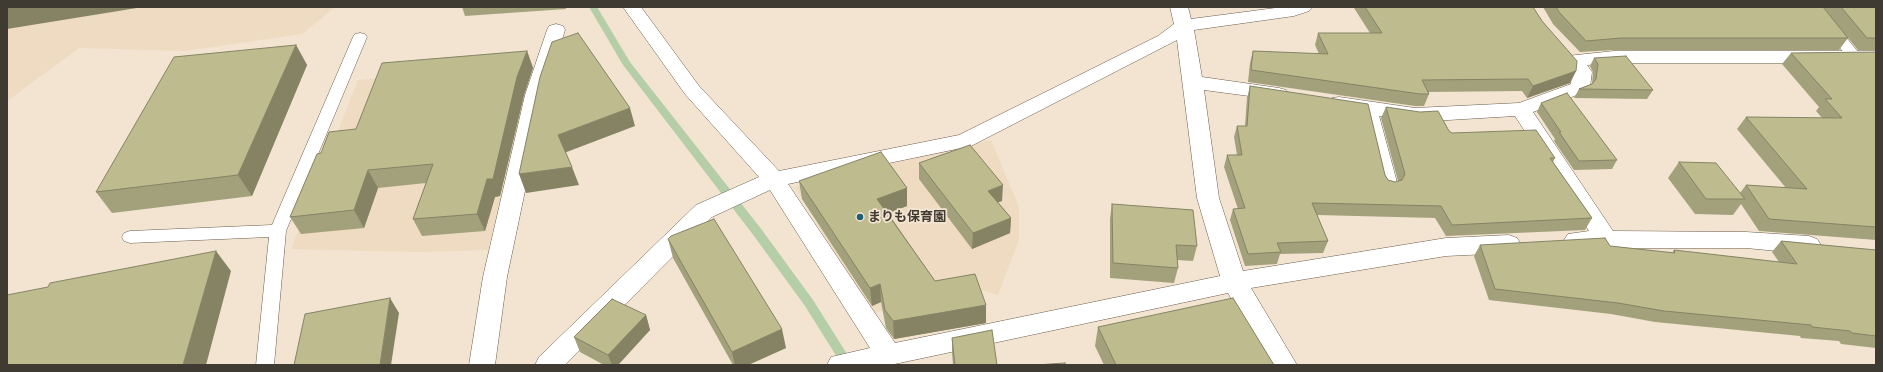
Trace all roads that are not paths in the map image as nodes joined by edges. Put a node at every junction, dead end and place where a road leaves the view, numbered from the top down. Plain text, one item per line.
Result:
1 (632, 7) edge
2 (1303, 7) edge
3 (1814, 7) edge
4 (1181, 16) edge
5 (556, 30) dead end
6 (360, 37) dead end
7 (1854, 56) junction
8 (1876, 57) edge
9 (1193, 82) junction
10 (1293, 96) edge
11 (1324, 101) edge
12 (1370, 108) junction
13 (1521, 108) junction
14 (767, 182) junction
15 (1390, 186) edge
16 (278, 231) junction
17 (130, 237) dead end
18 (1606, 239) junction
19 (1558, 241) edge
20 (1534, 242) edge
21 (1830, 247) edge
22 (1234, 282) junction
23 (880, 356) junction
24 (265, 365) edge
25 (482, 365) edge
26 (548, 365) edge
27 (840, 365) edge
28 (1284, 365) edge

1 - 14 street
2 - 4 street
3 - 7 lane
4 - 9 street
4 - 14 street
5 - 25 street
6 - 16 lane
7 - 8 street
7 - 13 street
9 - 10 street
9 - 22 street
11 - 12 street
12 - 13 street
12 - 15 lane
13 - 18 street
14 - 23 street
14 - 26 street
16 - 17 lane
16 - 24 lane
18 - 19 street
18 - 21 street
20 - 22 street
22 - 23 street
22 - 28 street
23 - 27 street

